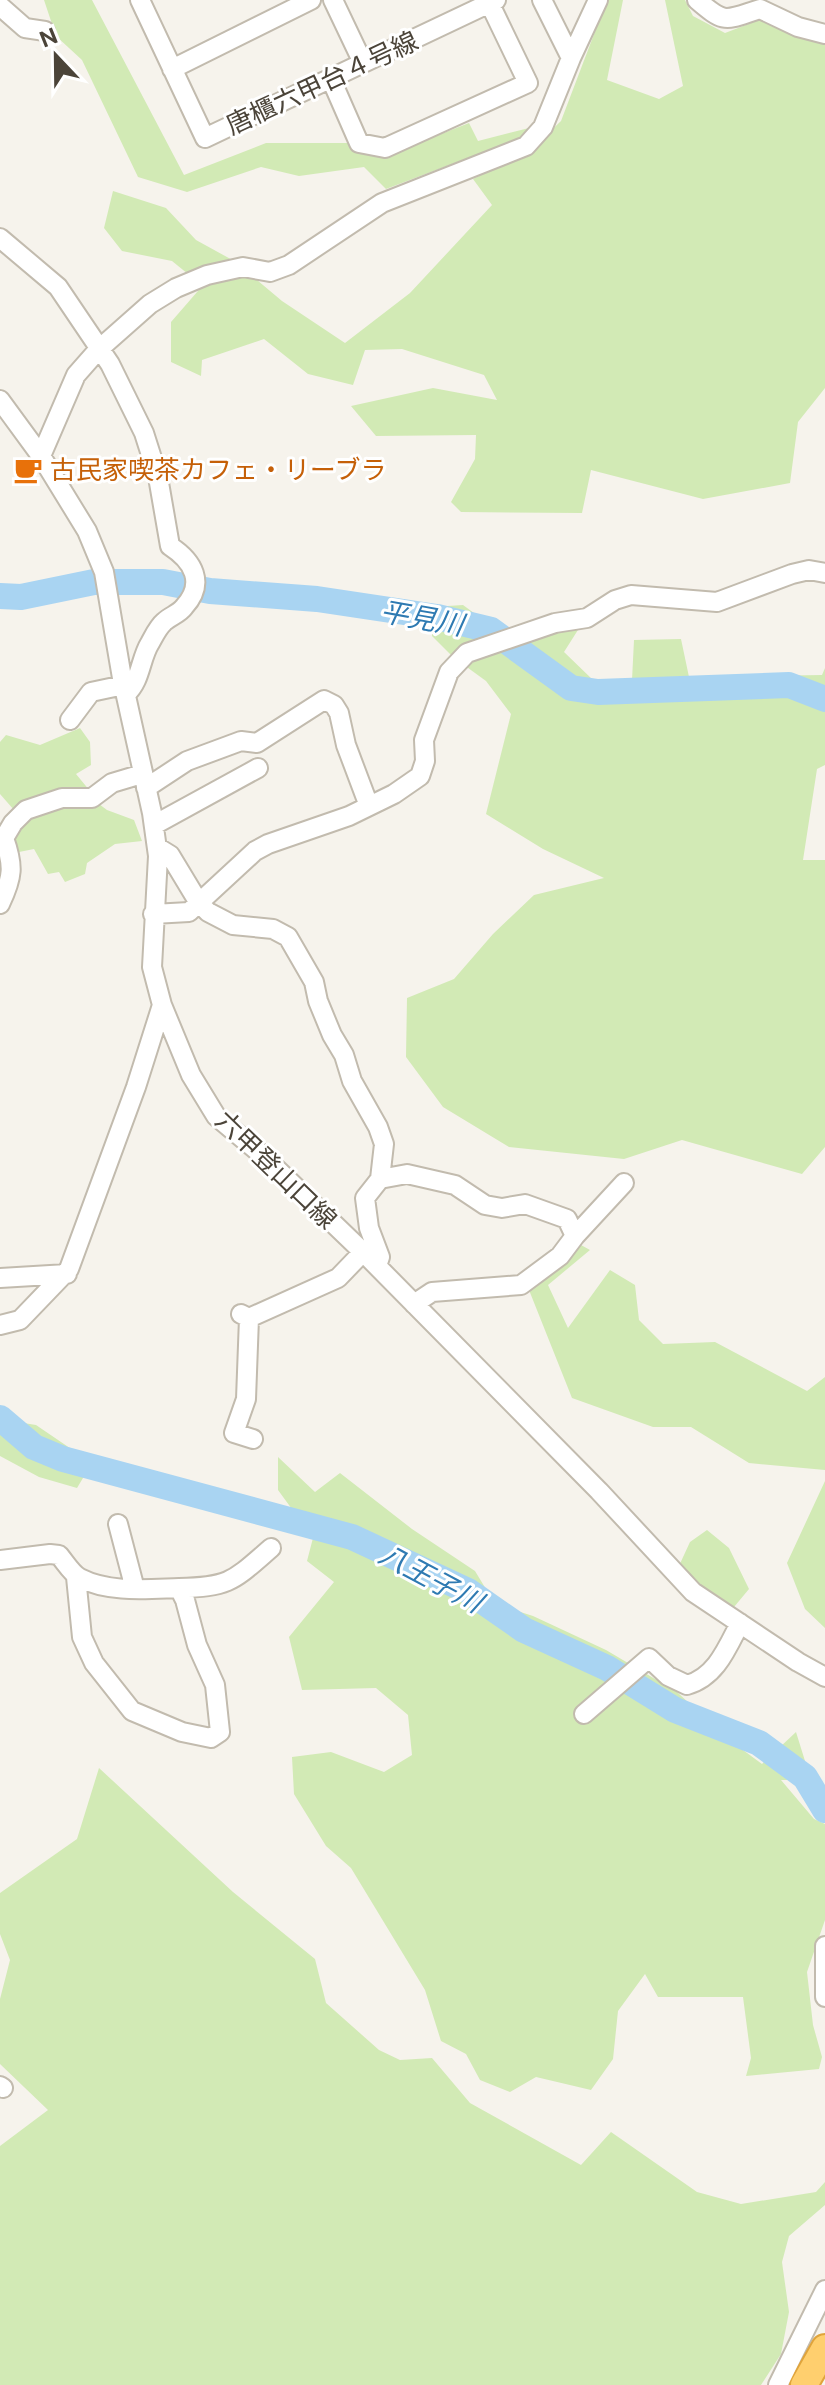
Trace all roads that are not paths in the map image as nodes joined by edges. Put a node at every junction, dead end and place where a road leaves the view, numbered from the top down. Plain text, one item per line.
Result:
1 (311, 0) edge
2 (333, 0) edge
3 (542, 0) edge
4 (598, 0) edge
5 (697, 0) edge
6 (144, 1) edge
7 (492, 1) edge
8 (0, 6) edge
9 (33, 8) dead end
10 (20, 23) junction
11 (45, 31) dead end
12 (825, 34) edge
13 (571, 58) junction
14 (363, 63) junction
15 (172, 69) junction
16 (331, 79) junction
17 (0, 238) edge
18 (98, 350) junction
19 (0, 400) edge
20 (41, 456) junction
21 (825, 573) edge
22 (125, 690) junction
23 (70, 720) dead end
24 (258, 768) dead end
25 (213, 770) dead end
26 (144, 781) junction
27 (223, 787) junction
28 (369, 806) junction
29 (7, 822) edge
30 (154, 825) junction
31 (157, 847) junction
32 (199, 903) junction
33 (0, 904) edge
34 (153, 914) junction
35 (162, 1005) junction
36 (380, 1179) junction
37 (624, 1183) dead end
38 (575, 1236) junction
39 (363, 1252) junction
40 (377, 1266) junction
41 (67, 1274) junction
42 (0, 1278) edge
43 (414, 1304) junction
44 (0, 1325) edge
45 (253, 1439) dead end
46 (118, 1524) dead end
47 (271, 1548) dead end
48 (0, 1560) edge
49 (76, 1577) junction
50 (179, 1588) junction
51 (135, 1589) junction
52 (740, 1623) junction
53 (825, 1677) edge
54 (584, 1714) dead end
55 (825, 1946) edge
56 (825, 1997) edge
57 (825, 2290) edge
58 (825, 2348) edge
59 (778, 2385) edge
60 (804, 2385) edge

1 - 15 street
2 - 14 street
3 - 13 street
4 - 13 street
5 - 12 street
6 - 15 street, 唐櫃六甲台４号線
7 - 14 street, 唐櫃六甲台４号線
7 - 16 street
8 - 10 street
9 - 10 street
10 - 11 street
13 - 18 street
14 - 16 street, 唐櫃六甲台４号線
15 - 16 street, 唐櫃六甲台４号線
17 - 18 street
18 - 20 street
18 - 22 street
19 - 20 street, 六甲登山口線
20 - 22 street, 六甲登山口線
21 - 28 street
22 - 23 street
22 - 26 street, 六甲登山口線
24 - 27 street
25 - 27 street
26 - 28 street
26 - 29 street
26 - 30 street, 六甲登山口線
27 - 30 street
28 - 32 street
29 - 33 street
30 - 31 street, 六甲登山口線
31 - 32 street
31 - 34 street, 六甲登山口線
32 - 34 street
32 - 36 street
34 - 35 street, 六甲登山口線
35 - 39 street, 六甲登山口線
35 - 41 street
36 - 38 street
36 - 40 street
37 - 38 street
38 - 43 street
39 - 40 street, 六甲登山口線
39 - 45 street
40 - 43 street, 六甲登山口線
41 - 42 street
41 - 44 street
43 - 52 street, 六甲登山口線
46 - 51 street
47 - 50 street
48 - 49 street
49 - 50 street
49 - 51 street
50 - 51 street
52 - 53 street, 六甲登山口線
52 - 54 street
55 - 56 street
57 - 59 street
58 - 60 highway

